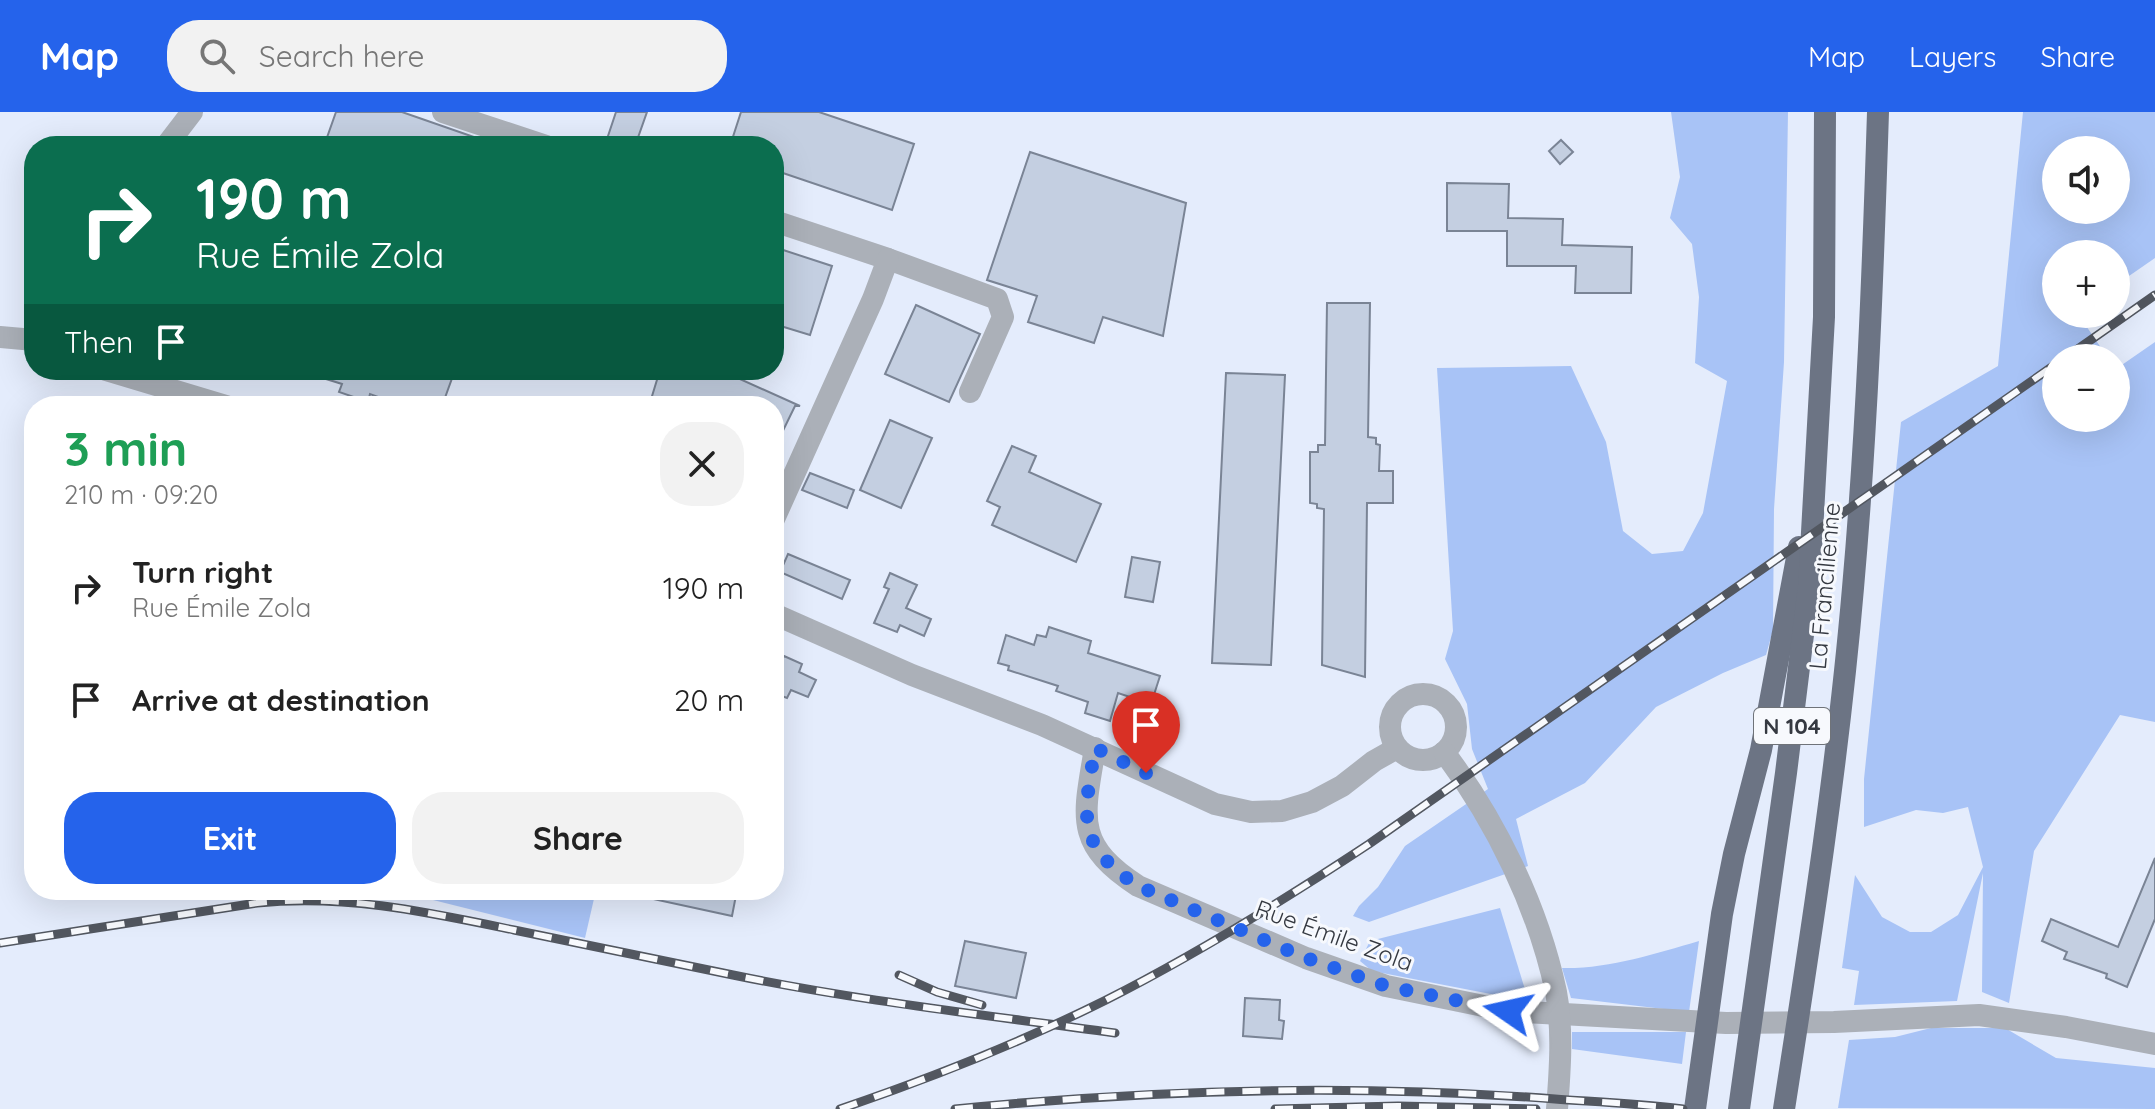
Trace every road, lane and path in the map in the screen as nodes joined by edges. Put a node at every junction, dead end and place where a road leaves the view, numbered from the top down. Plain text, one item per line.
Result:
1 (192, 112) edge
2 (443, 112) edge
3 (1825, 112) edge
4 (1878, 112) edge
5 (174, 136) edge
6 (516, 136) edge
7 (784, 224) edge
8 (888, 259) junction
9 (0, 337) edge
10 (24, 339) edge
11 (139, 380) edge
12 (970, 392) dead end
13 (193, 396) edge
14 (1813, 475) junction
15 (784, 497) edge
16 (784, 618) edge
17 (1095, 748) junction
18 (1397, 748) junction
19 (1444, 752) junction
20 (2155, 1044) edge
21 (1557, 1109) edge
22 (1695, 1109) edge
23 (1739, 1109) edge
24 (1784, 1109) edge

1 - 5 street
2 - 6 street
3 - 14 highway, La Francilienne / N 104
4 - 24 highway, La Francilienne / N 104
7 - 8 street
8 - 12 street
8 - 15 street
9 - 10 street
11 - 13 street
14 - 22 highway
14 - 23 highway, La Francilienne / N 104
16 - 17 street
17 - 18 street
17 - 20 street, Rue Émile Zola
18 - 19 street
18 - 19 street
19 - 21 street

